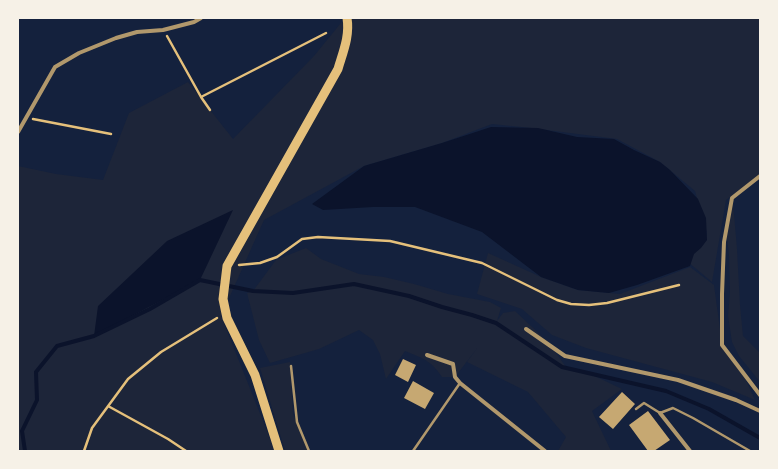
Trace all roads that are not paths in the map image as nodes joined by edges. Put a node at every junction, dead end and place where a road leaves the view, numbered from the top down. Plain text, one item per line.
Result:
1 (201, 18) edge
2 (347, 18) edge
3 (18, 132) edge
4 (760, 176) edge
5 (526, 329) dead end
6 (427, 355) dead end
7 (291, 366) dead end
8 (460, 383) junction
9 (760, 395) edge
10 (636, 409) dead end
11 (760, 411) edge
12 (660, 413) junction
13 (279, 451) edge
14 (309, 451) edge
15 (413, 451) edge
16 (545, 451) edge
17 (690, 451) edge
18 (750, 451) edge

1 - 3 street
2 - 13 main road
4 - 9 street
5 - 11 street
6 - 8 street
7 - 14 lane
8 - 15 lane
8 - 16 street
10 - 12 lane
12 - 17 street
12 - 18 lane

